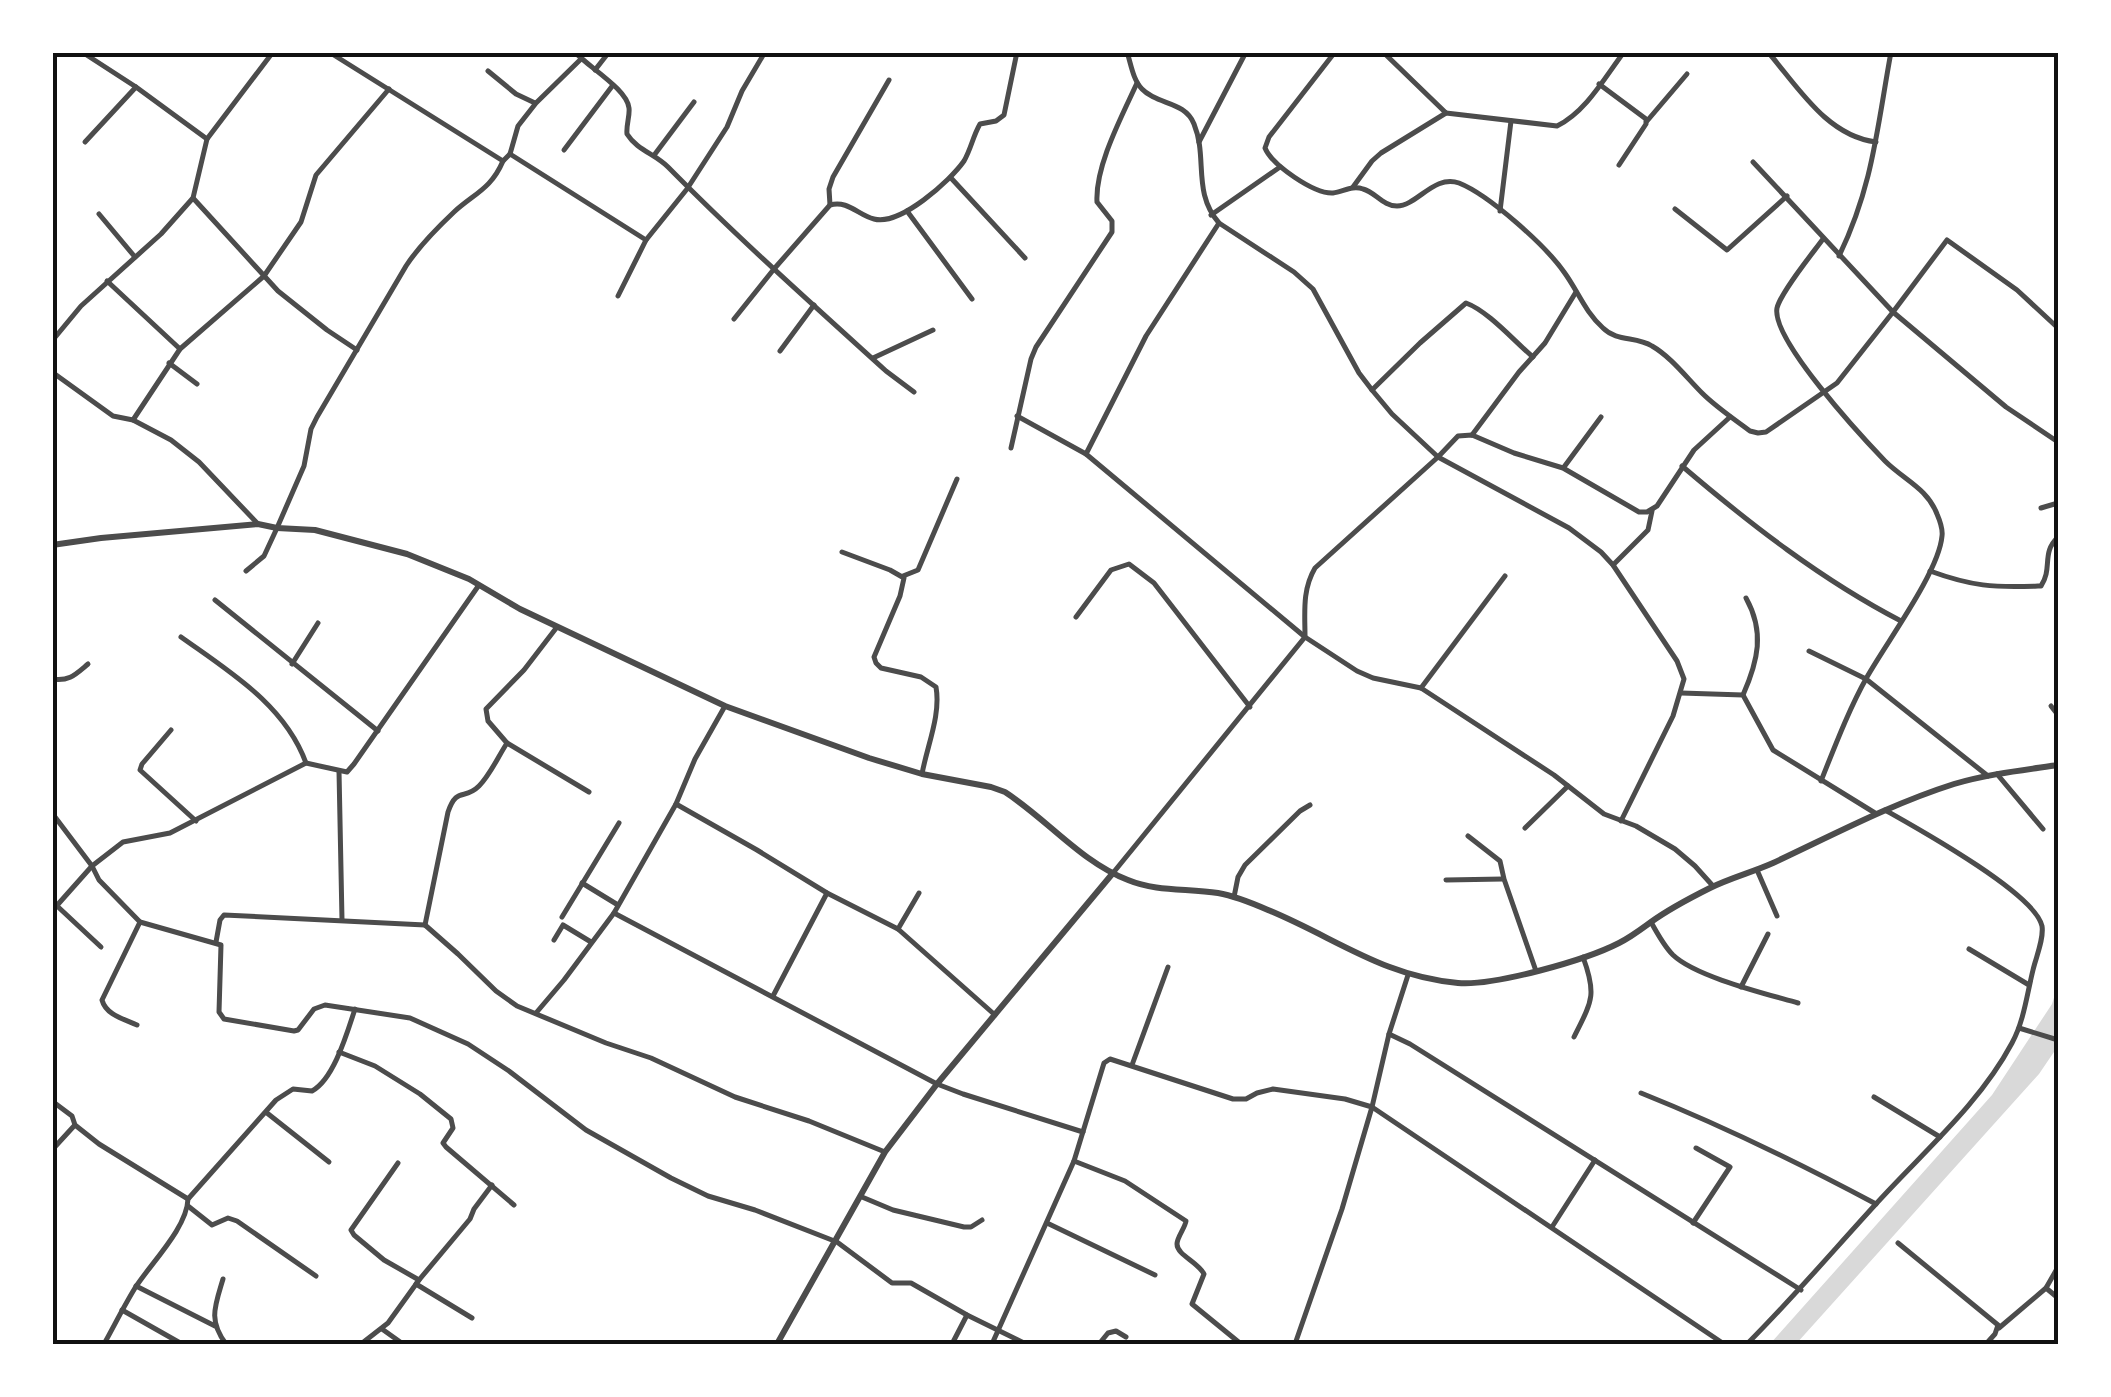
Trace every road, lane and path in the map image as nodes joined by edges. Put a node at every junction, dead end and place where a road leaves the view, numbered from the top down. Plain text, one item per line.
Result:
1 (82, 52) edge
2 (273, 52) edge
3 (330, 52) edge
4 (575, 52) edge
5 (609, 52) edge
6 (765, 52) edge
7 (1017, 52) edge
8 (1246, 52) edge
9 (1335, 52) edge
10 (1383, 52) edge
11 (1624, 52) edge
12 (1768, 52) edge
13 (1891, 52) edge
14 (1128, 53) edge
15 (581, 59) junction
16 (595, 70) junction
17 (488, 72) dead end
18 (1686, 74) dead end
19 (889, 80) dead end
20 (1137, 83) junction
21 (1600, 84) junction
22 (613, 85) junction
23 (136, 87) junction
24 (389, 90) junction
25 (694, 102) dead end
26 (536, 103) junction
27 (1446, 113) junction
28 (1647, 121) junction
29 (1511, 122) junction
30 (207, 139) junction
31 (84, 142) dead end
32 (1199, 142) junction
33 (1876, 142) junction
34 (564, 150) dead end
35 (510, 154) junction
36 (655, 154) junction
37 (503, 161) junction
38 (1753, 162) dead end
39 (1619, 165) dead end
40 (1280, 166) junction
41 (952, 178) junction
42 (1353, 188) junction
43 (688, 189) junction
44 (1787, 196) junction
45 (192, 198) junction
46 (830, 205) junction
47 (1676, 209) dead end
48 (907, 211) junction
49 (1500, 211) junction
50 (100, 214) dead end
51 (1212, 215) junction
52 (1218, 224) junction
53 (1823, 239) junction
54 (646, 240) junction
55 (1839, 256) junction
56 (135, 257) junction
57 (1025, 258) dead end
58 (774, 269) junction
59 (264, 276) junction
60 (107, 281) junction
61 (1576, 291) junction
62 (618, 296) dead end
63 (972, 299) dead end
64 (814, 305) junction
65 (1894, 312) junction
66 (734, 319) dead end
67 (2058, 328) edge
68 (933, 330) dead end
69 (52, 341) edge
70 (180, 349) junction
71 (357, 350) junction
72 (780, 351) dead end
73 (1533, 357) junction
74 (873, 358) junction
75 (168, 363) junction
76 (52, 372) edge
77 (197, 384) dead end
78 (1372, 390) junction
79 (914, 392) dead end
80 (1824, 392) junction
81 (1017, 416) junction
82 (1731, 416) junction
83 (1600, 417) dead end
84 (133, 420) junction
85 (1472, 434) junction
86 (2058, 442) edge
87 (1011, 448) dead end
88 (1086, 454) junction
89 (1438, 457) junction
90 (1682, 466) junction
91 (1563, 468) junction
92 (957, 479) dead end
93 (2058, 503) edge
94 (2041, 508) dead end
95 (1652, 510) junction
96 (258, 524) junction
97 (277, 528) junction
98 (2058, 537) edge
99 (52, 546) edge
100 (842, 552) dead end
101 (1613, 565) junction
102 (246, 571) dead end
103 (1930, 571) junction
104 (903, 576) junction
105 (1505, 576) dead end
106 (479, 585) junction
107 (1746, 598) dead end
108 (215, 600) dead end
109 (1076, 616) dead end
110 (1901, 621) junction
111 (318, 624) dead end
112 (558, 626) junction
113 (182, 637) dead end
114 (1305, 637) junction
115 (1809, 651) dead end
116 (88, 664) dead end
117 (292, 664) junction
118 (52, 678) edge
119 (1866, 679) junction
120 (1421, 688) junction
121 (1681, 693) junction
122 (1743, 695) junction
123 (725, 706) junction
124 (2050, 706) dead end
125 (1250, 707) junction
126 (2058, 716) edge
127 (170, 730) dead end
128 (378, 731) junction
129 (507, 743) junction
130 (306, 764) junction
131 (2058, 765) edge
132 (339, 772) junction
133 (922, 774) junction
134 (1998, 774) junction
135 (1988, 776) junction
136 (1821, 781) junction
137 (1568, 786) junction
138 (589, 792) dead end
139 (676, 804) junction
140 (1310, 805) dead end
141 (1885, 810) junction
142 (52, 813) edge
143 (1875, 813) junction
144 (196, 820) junction
145 (1621, 821) junction
146 (618, 824) dead end
147 (1525, 828) dead end
148 (2043, 829) dead end
149 (1468, 836) dead end
150 (92, 866) junction
151 (1757, 870) junction
152 (1113, 873) junction
153 (1504, 879) junction
154 (1446, 880) dead end
155 (582, 883) junction
156 (1713, 886) junction
157 (826, 893) junction
158 (919, 894) dead end
159 (1234, 897) junction
160 (618, 905) junction
161 (54, 908) edge
162 (614, 912) junction
163 (1777, 916) dead end
164 (562, 917) dead end
165 (342, 920) junction
166 (140, 922) junction
167 (1651, 922) junction
168 (425, 925) junction
169 (898, 929) junction
170 (1768, 934) dead end
171 (554, 940) dead end
172 (216, 942) junction
173 (591, 942) junction
174 (101, 947) dead end
175 (1969, 949) dead end
176 (1583, 956) junction
177 (1168, 968) dead end
178 (1536, 971) junction
179 (1408, 975) junction
180 (2030, 984) junction
181 (1741, 987) junction
182 (773, 996) junction
183 (1798, 1004) dead end
184 (356, 1009) junction
185 (536, 1013) junction
186 (995, 1015) junction
187 (137, 1026) dead end
188 (2019, 1028) junction
189 (1389, 1034) junction
190 (1574, 1037) dead end
191 (2058, 1040) edge
192 (340, 1052) junction
193 (1132, 1065) junction
194 (937, 1084) junction
195 (1640, 1093) dead end
196 (1874, 1097) dead end
197 (52, 1101) edge
198 (1372, 1107) junction
199 (266, 1113) junction
200 (74, 1125) junction
201 (1083, 1132) junction
202 (1940, 1136) junction
203 (1696, 1148) dead end
204 (52, 1150) edge
205 (885, 1152) junction
206 (1595, 1160) junction
207 (1074, 1161) junction
208 (329, 1162) dead end
209 (398, 1163) dead end
210 (492, 1185) junction
211 (862, 1197) junction
212 (188, 1202) junction
213 (1876, 1204) junction
214 (514, 1205) dead end
215 (982, 1220) dead end
216 (1047, 1224) junction
217 (1693, 1224) junction
218 (1552, 1227) junction
219 (837, 1242) junction
220 (1898, 1243) dead end
221 (2058, 1266) edge
222 (1155, 1275) dead end
223 (316, 1276) dead end
224 (223, 1279) dead end
225 (417, 1282) junction
226 (136, 1286) junction
227 (2046, 1288) junction
228 (1801, 1290) junction
229 (2058, 1298) edge
230 (122, 1310) junction
231 (967, 1315) junction
232 (472, 1318) dead end
233 (215, 1326) junction
234 (382, 1329) junction
235 (1997, 1330) junction
236 (999, 1331) junction
237 (1126, 1337) dead end
238 (104, 1344) edge
239 (182, 1344) edge
240 (226, 1344) edge
241 (361, 1344) edge
242 (403, 1344) edge
243 (777, 1344) edge
244 (952, 1344) edge
245 (992, 1344) edge
246 (1026, 1344) edge
247 (1098, 1344) edge
248 (1241, 1344) edge
249 (1296, 1344) edge
250 (1724, 1344) edge
251 (1747, 1344) edge
252 (1986, 1344) edge

1 - 23 street
2 - 30 street
3 - 24 street
4 - 15 street
5 - 16 street
6 - 43 street
7 - 41 street
8 - 32 street
9 - 40 street
10 - 27 street
11 - 21 street
12 - 33 street
13 - 33 street
14 - 20 street
15 - 16 street
15 - 26 street
16 - 22 street
17 - 26 street
18 - 28 street
19 - 46 street
20 - 32 street
20 - 81 street
21 - 28 street
21 - 29 street
22 - 34 street
22 - 36 street
23 - 30 street
23 - 31 street
24 - 37 street
24 - 59 street
25 - 36 street
26 - 35 street
27 - 29 street
27 - 42 street
28 - 39 street
29 - 49 street
30 - 45 street
32 - 51 street
33 - 55 street
35 - 37 street
35 - 54 street
36 - 43 street
37 - 71 street
38 - 44 street
40 - 42 street
40 - 51 street
41 - 48 street
41 - 57 street
42 - 49 street
43 - 54 street
43 - 58 street
44 - 47 street
44 - 53 street
45 - 56 street
45 - 59 street
46 - 48 street
46 - 58 street
48 - 63 street
49 - 61 street
50 - 56 street
51 - 52 street
52 - 78 street
52 - 88 street
53 - 55 street
53 - 80 street
54 - 62 street
55 - 65 street
56 - 60 street
58 - 64 street
58 - 66 street
59 - 70 street
59 - 71 street
60 - 69 street
60 - 70 street
61 - 73 street
61 - 82 street
64 - 72 street
64 - 74 street
65 - 67 street
65 - 80 street
65 - 86 street
68 - 74 street
70 - 75 street
71 - 97 street
73 - 78 street
73 - 85 street
74 - 79 street
75 - 77 street
75 - 84 street
76 - 84 street
78 - 89 street
80 - 82 street
80 - 103 street
81 - 87 street
81 - 88 street
82 - 90 street
83 - 91 street
84 - 96 street
85 - 89 street
85 - 91 street
88 - 114 street
89 - 101 street
89 - 114 street
90 - 95 street
90 - 110 street
91 - 95 street
92 - 104 street
93 - 94 street
95 - 101 street
96 - 97 street
96 - 99 street
97 - 102 street
97 - 106 street
98 - 103 street
100 - 104 street
101 - 121 street
103 - 110 street
104 - 133 street
105 - 120 street
106 - 112 street
106 - 128 street
107 - 122 street
108 - 117 street
109 - 125 street
110 - 119 street
111 - 117 street
112 - 123 street
112 - 129 street
113 - 130 street
114 - 120 street
114 - 125 street
115 - 119 street
116 - 118 street
117 - 128 street
119 - 135 street
119 - 136 street
120 - 137 street
121 - 122 street
121 - 145 street
122 - 136 street
123 - 133 street
123 - 139 street
124 - 126 street
125 - 152 street
127 - 144 street
128 - 132 street
129 - 138 street
129 - 168 street
130 - 132 street
130 - 144 street
131 - 134 street
132 - 165 street
133 - 152 street
134 - 135 street
134 - 148 street
135 - 141 street
136 - 143 street
137 - 145 street
137 - 147 street
139 - 157 street
139 - 160 street
140 - 159 street
141 - 143 street
141 - 180 street
142 - 150 street
143 - 151 street
144 - 150 street
145 - 156 street
146 - 155 street
149 - 153 street
150 - 161 street
150 - 166 street
151 - 156 street
151 - 163 street
152 - 159 street
152 - 186 street
153 - 154 street
153 - 178 street
155 - 160 street
155 - 164 street
156 - 167 street
157 - 169 street
157 - 182 street
158 - 169 street
159 - 179 street
160 - 162 street
161 - 174 street
162 - 173 street
162 - 182 street
165 - 168 street
165 - 172 street
166 - 172 street
166 - 187 street
167 - 176 street
167 - 181 street
168 - 185 street
169 - 186 street
170 - 181 street
171 - 173 street
172 - 184 street
173 - 185 street
175 - 180 street
176 - 178 street
176 - 190 street
177 - 193 street
178 - 179 street
179 - 189 street
180 - 188 street
181 - 183 street
182 - 194 street
184 - 192 street
184 - 219 street
185 - 205 street
186 - 194 street
188 - 191 street
188 - 202 street
189 - 198 street
189 - 206 street
192 - 199 street
192 - 210 street
193 - 198 street
193 - 201 street
194 - 201 street
194 - 205 street
195 - 213 street
196 - 202 street
197 - 200 street
198 - 218 street
198 - 249 street
199 - 208 street
199 - 212 street
200 - 204 street
200 - 212 street
201 - 207 street
202 - 213 street
203 - 217 street
205 - 211 street
206 - 217 street
206 - 218 street
207 - 216 street
207 - 248 street
209 - 225 street
210 - 214 street
210 - 225 street
211 - 215 street
211 - 219 street
212 - 223 street
212 - 226 street
213 - 228 street
216 - 222 street
216 - 236 street
217 - 228 street
218 - 250 street
219 - 231 street
219 - 243 street
220 - 235 street
221 - 227 street
224 - 233 street
225 - 232 street
225 - 234 street
226 - 230 street
226 - 233 street
227 - 229 street
227 - 235 street
228 - 251 street
230 - 238 street
230 - 239 street
231 - 236 street
231 - 244 street
233 - 240 street
234 - 241 street
234 - 242 street
235 - 252 street
236 - 245 street
236 - 246 street
237 - 247 street

